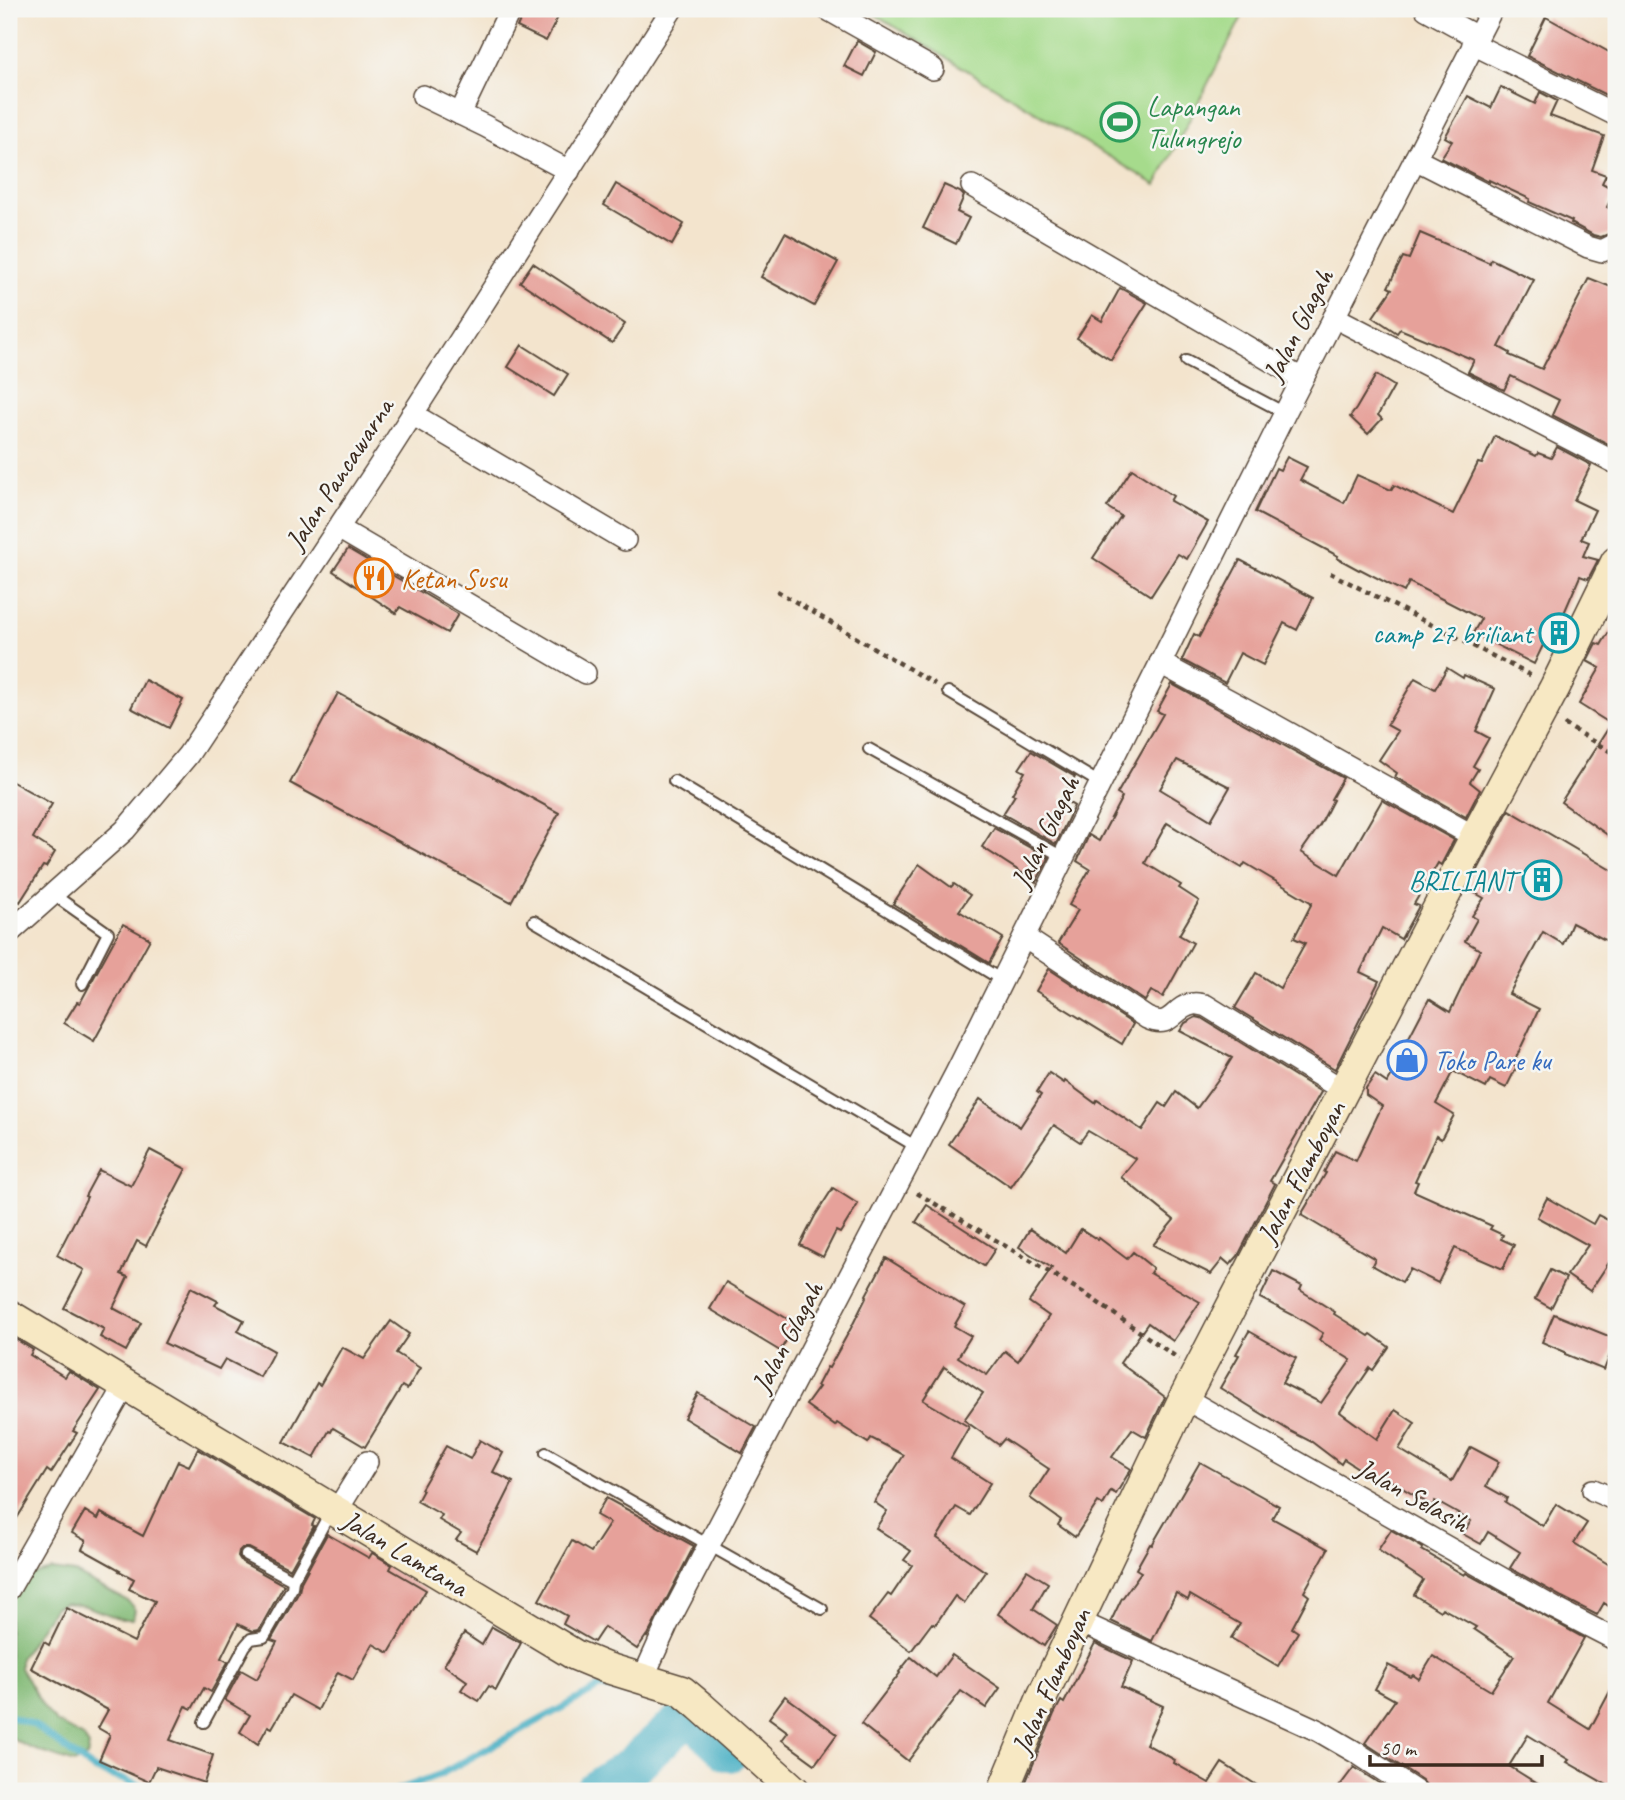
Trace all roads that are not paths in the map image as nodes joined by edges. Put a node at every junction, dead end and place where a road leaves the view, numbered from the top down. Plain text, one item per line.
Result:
1 (672, 9) edge
2 (827, 9) edge
3 (1426, 9) edge
4 (1492, 9) edge
5 (510, 10) edge
6 (1475, 41) junction
7 (933, 69) dead end
8 (423, 96) dead end
9 (460, 114) junction
10 (1616, 115) edge
11 (1415, 159) junction
12 (569, 171) junction
13 (972, 186) dead end
14 (1616, 244) edge
15 (1334, 317) junction
16 (1186, 361) dead end
17 (1302, 379) junction
18 (1285, 413) junction
19 (412, 414) junction
20 (1616, 463) edge
21 (338, 528) junction
22 (625, 540) dead end
23 (1613, 575) edge
24 (1160, 663) junction
25 (585, 673) dead end
26 (948, 692) road end
27 (869, 749) dead end
28 (674, 781) dead end
29 (1100, 783) junction
30 (1475, 837) junction
31 (1063, 857) junction
32 (54, 895) junction
33 (534, 921) dead end
34 (9, 933) edge
35 (1024, 937) junction
36 (1002, 980) junction
37 (82, 984) dead end
38 (1343, 1090) junction
39 (917, 1147) junction
40 (9, 1315) edge
41 (1190, 1385) junction
42 (125, 1386) junction
43 (546, 1453) dead end
44 (367, 1462) dead end
45 (1593, 1490) dead end
46 (1616, 1500) edge
47 (334, 1511) junction
48 (709, 1545) junction
49 (246, 1555) dead end
50 (293, 1580) junction
51 (9, 1589) edge
52 (822, 1609) dead end
53 (1078, 1622) junction
54 (1616, 1640) edge
55 (643, 1678) junction
56 (204, 1722) dead end
57 (795, 1791) edge
58 (1003, 1791) edge
59 (1415, 1791) edge

1 - 12 street, Jalan Pancawarna
2 - 7 street
3 - 6 street
4 - 6 street, Jalan Glagah
5 - 9 street
6 - 10 street
6 - 11 street, Jalan Glagah
8 - 9 street
9 - 12 street
11 - 14 street
11 - 15 street, Jalan Glagah
12 - 19 street, Jalan Pancawarna
13 - 17 street
15 - 17 street, Jalan Glagah
15 - 20 street
16 - 18 lane
17 - 18 street, Jalan Glagah
18 - 24 street, Jalan Glagah
19 - 21 street, Jalan Pancawarna
19 - 22 street
21 - 25 street
21 - 32 street, Jalan Pancawarna
23 - 30 street, Jalan Flamboyan
24 - 29 street, Jalan Glagah
24 - 30 street
26 - 29 lane
27 - 31 lane
28 - 36 lane
29 - 31 street, Jalan Glagah
30 - 38 street, Jalan Flamboyan
31 - 35 street, Jalan Glagah
32 - 34 street, Jalan Pancawarna
32 - 37 lane
33 - 39 lane
35 - 36 street, Jalan Glagah
35 - 38 street
36 - 39 street, Jalan Glagah
38 - 41 street, Jalan Flamboyan
39 - 48 street, Jalan Glagah
40 - 42 street, Jalan Lamtana
41 - 53 street, Jalan Flamboyan
41 - 54 street, Jalan Selasih
42 - 47 street, Jalan Lamtana
42 - 51 street
43 - 48 lane
44 - 47 street
45 - 46 street
47 - 50 lane
47 - 55 street, Jalan Lamtana
48 - 52 lane
48 - 55 street, Jalan Glagah
49 - 50 lane
50 - 56 lane
53 - 58 street, Jalan Flamboyan
53 - 59 street
55 - 57 street, Jalan Lamtana

